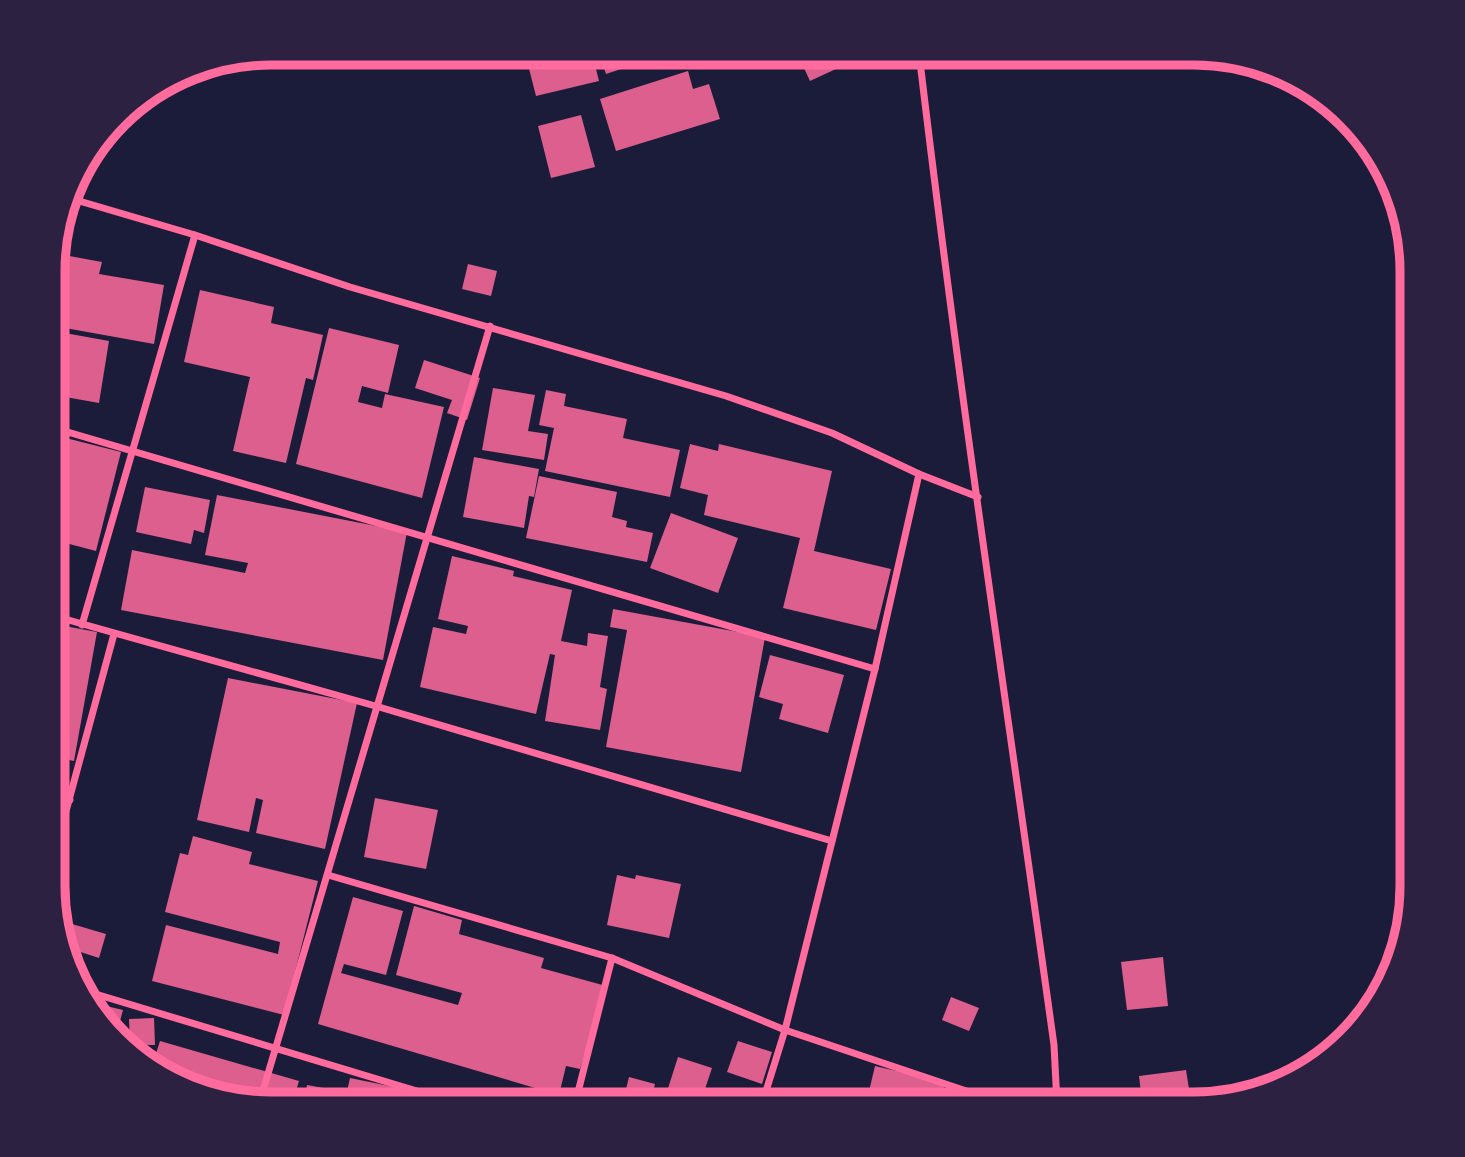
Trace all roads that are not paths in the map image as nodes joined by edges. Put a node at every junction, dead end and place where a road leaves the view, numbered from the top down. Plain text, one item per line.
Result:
1 (920, 65) edge
2 (77, 200) edge
3 (195, 235) junction
4 (490, 326) junction
5 (65, 431) edge
6 (131, 450) junction
7 (919, 474) junction
8 (978, 497) junction
9 (427, 537) junction
10 (65, 620) edge
11 (82, 625) junction
12 (114, 634) junction
13 (876, 669) junction
14 (379, 707) junction
15 (65, 799) edge
16 (70, 800) junction
17 (65, 817) edge
18 (832, 841) junction
19 (328, 875) junction
20 (612, 958) junction
21 (95, 994) edge
22 (785, 1030) junction
23 (274, 1048) junction
24 (263, 1092) edge
25 (413, 1092) edge
26 (578, 1092) edge
27 (766, 1092) edge
28 (969, 1092) edge
29 (1056, 1092) edge

1 - 8 street
2 - 3 street
3 - 4 street
3 - 6 street
4 - 7 street
4 - 9 street
5 - 6 street
6 - 9 street
6 - 11 street
7 - 8 street
7 - 13 street
8 - 29 street
9 - 13 street
9 - 14 street
10 - 11 street
11 - 12 street
12 - 14 street
12 - 16 street
13 - 18 street
14 - 18 street
14 - 19 street
15 - 16 street
16 - 17 street
18 - 22 street
19 - 20 street
19 - 23 street
20 - 22 street
20 - 26 street
21 - 23 street
22 - 27 street
22 - 28 street
23 - 24 street
23 - 25 street

